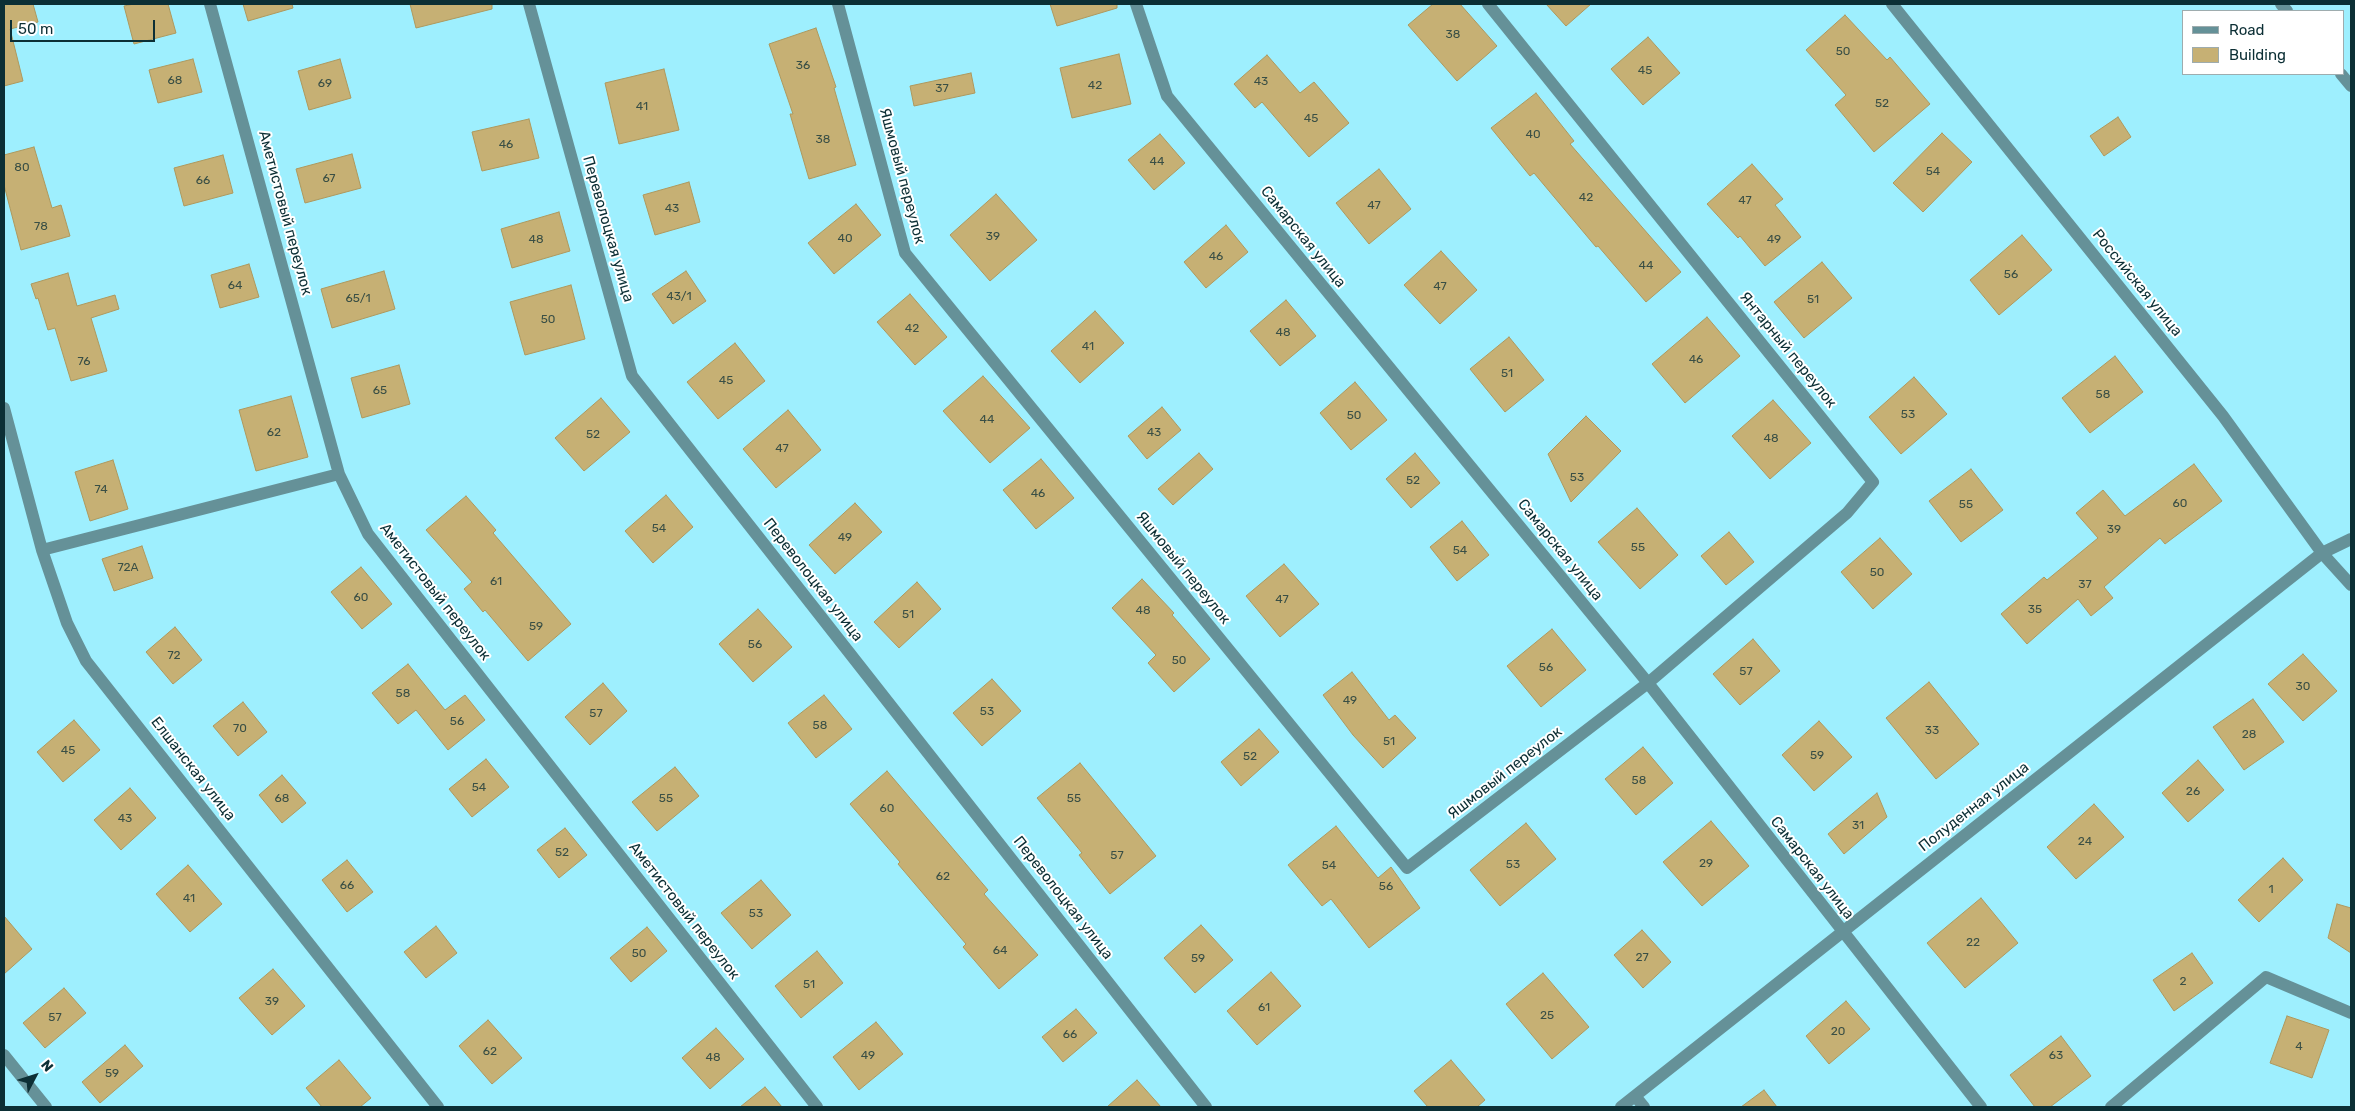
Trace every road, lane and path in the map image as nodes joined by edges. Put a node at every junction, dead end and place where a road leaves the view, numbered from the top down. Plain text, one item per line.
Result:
1 (210, 4) edge
2 (529, 4) edge
3 (838, 4) edge
4 (1136, 4) edge
5 (1488, 4) edge
6 (1892, 4) edge
7 (2342, 75) edge
8 (2351, 86) edge
9 (4, 408) edge
10 (339, 474) junction
11 (2351, 539) edge
12 (42, 550) junction
13 (2322, 553) junction
14 (2351, 585) edge
15 (1648, 683) junction
16 (1842, 932) junction
17 (2351, 1013) edge
18 (4, 1055) edge
19 (1635, 1096) junction
20 (46, 1107) edge
21 (438, 1107) edge
22 (817, 1107) edge
23 (1206, 1107) edge
24 (1621, 1107) edge
25 (1644, 1107) edge
26 (1981, 1107) edge
27 (2111, 1107) edge

1 - 10 street, Аметистовый переулок
2 - 23 street, Переволоцкая улица
3 - 15 street, Яшмовый переулок
4 - 15 street, Самарская улица
5 - 15 street, Янтарный переулок
6 - 13 street, Российская улица
7 - 8 street
9 - 12 street, Елшанская улица
10 - 12 street
10 - 22 street, Аметистовый переулок
11 - 13 street, Полуденная улица
12 - 21 street, Елшанская улица
13 - 14 street, Российская улица
13 - 16 street, Полуденная улица
15 - 16 street, Самарская улица
16 - 19 street, Полуденная улица
16 - 26 street, Самарская улица
17 - 27 street
18 - 20 street
19 - 24 street, Полуденная улица
19 - 25 street

